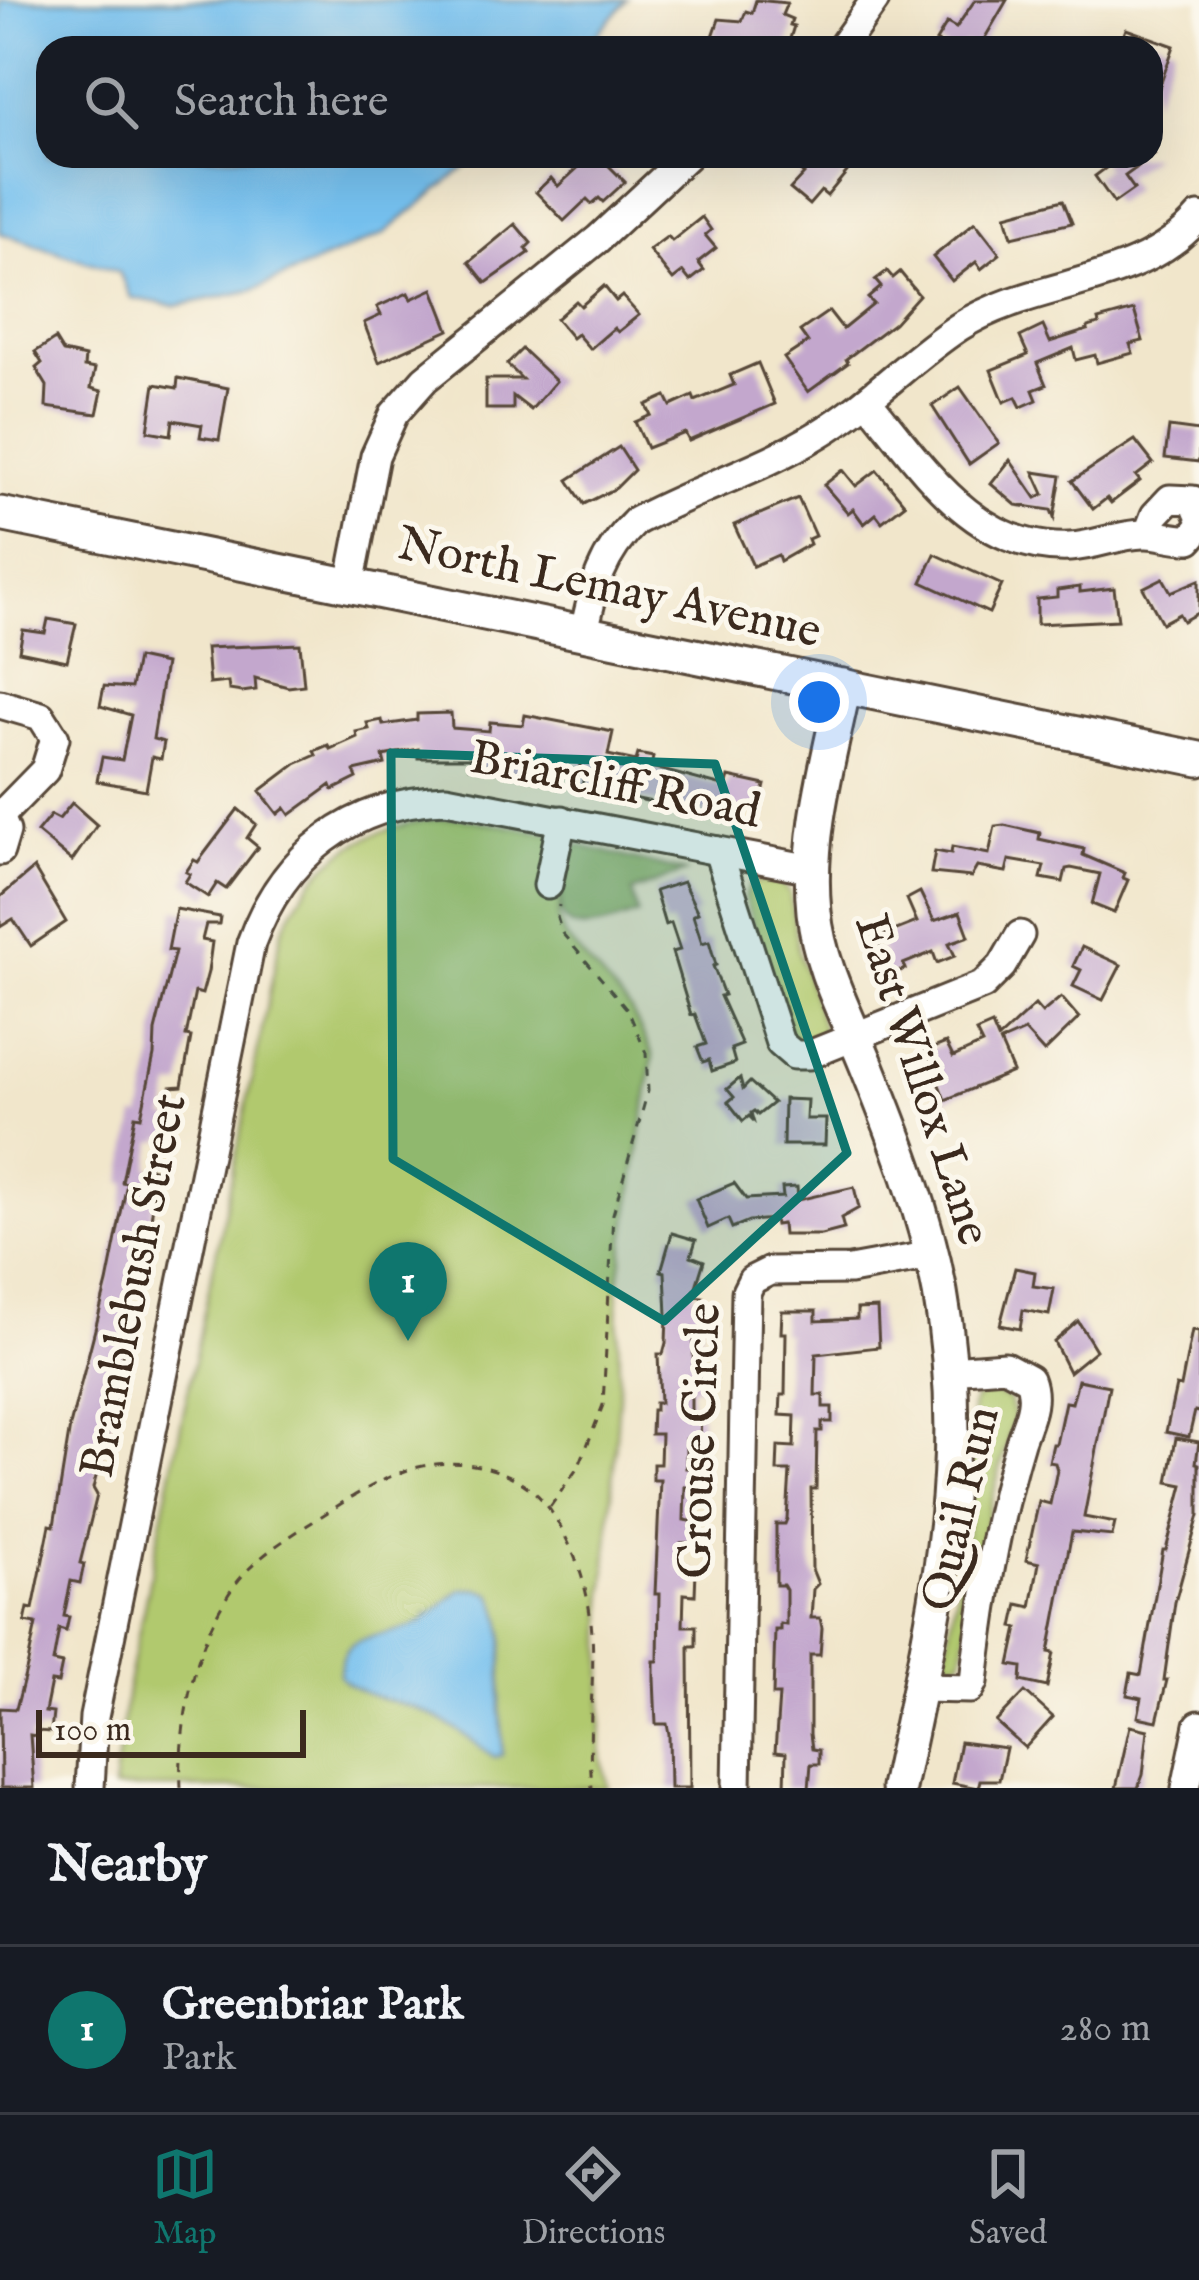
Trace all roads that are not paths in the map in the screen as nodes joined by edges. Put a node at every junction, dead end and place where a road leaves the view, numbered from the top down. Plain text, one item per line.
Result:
1 (875, 0) edge
2 (850, 36) edge
3 (674, 168) edge
4 (1199, 217) edge
5 (867, 400) junction
6 (0, 514) edge
7 (1199, 514) edge
8 (1199, 528) edge
9 (1148, 533) junction
10 (350, 586) junction
11 (584, 633) junction
12 (844, 686) junction
13 (0, 704) edge
14 (1199, 759) edge
15 (0, 817) edge
16 (562, 820) junction
17 (335, 830) joint
18 (718, 850) junction
19 (0, 851) edge
20 (812, 869) junction
21 (555, 891) road end
22 (1020, 935) dead end
23 (855, 1037) junction
24 (932, 1255) junction
25 (950, 1370) junction
26 (919, 1688) junction
27 (1199, 1725) edge
28 (90, 1788) edge
29 (737, 1788) edge
30 (898, 1788) edge
31 (1186, 1788) edge

1 - 2 street
3 - 10 street
4 - 5 street
5 - 9 street
5 - 11 street
6 - 10 main road, North Lemay Avenue
7 - 9 street
8 - 9 street
10 - 11 main road, North Lemay Avenue
11 - 12 main road, North Lemay Avenue
12 - 14 main road, North Lemay Avenue
12 - 20 main road, East Willox Lane
13 - 15 street
15 - 19 street
16 - 17 street, Briarcliff Road
16 - 18 street, Briarcliff Road
16 - 21 street
17 - 28 street, Bramblebush Street
18 - 20 street, Briarcliff Road
18 - 23 street
20 - 23 main road, East Willox Lane
22 - 23 street
23 - 24 main road, East Willox Lane
24 - 25 main road, East Willox Lane
24 - 29 street, Grouse Circle
25 - 26 main road, East Willox Lane
25 - 26 street, Quail Run
26 - 30 main road, East Willox Lane
27 - 31 street

